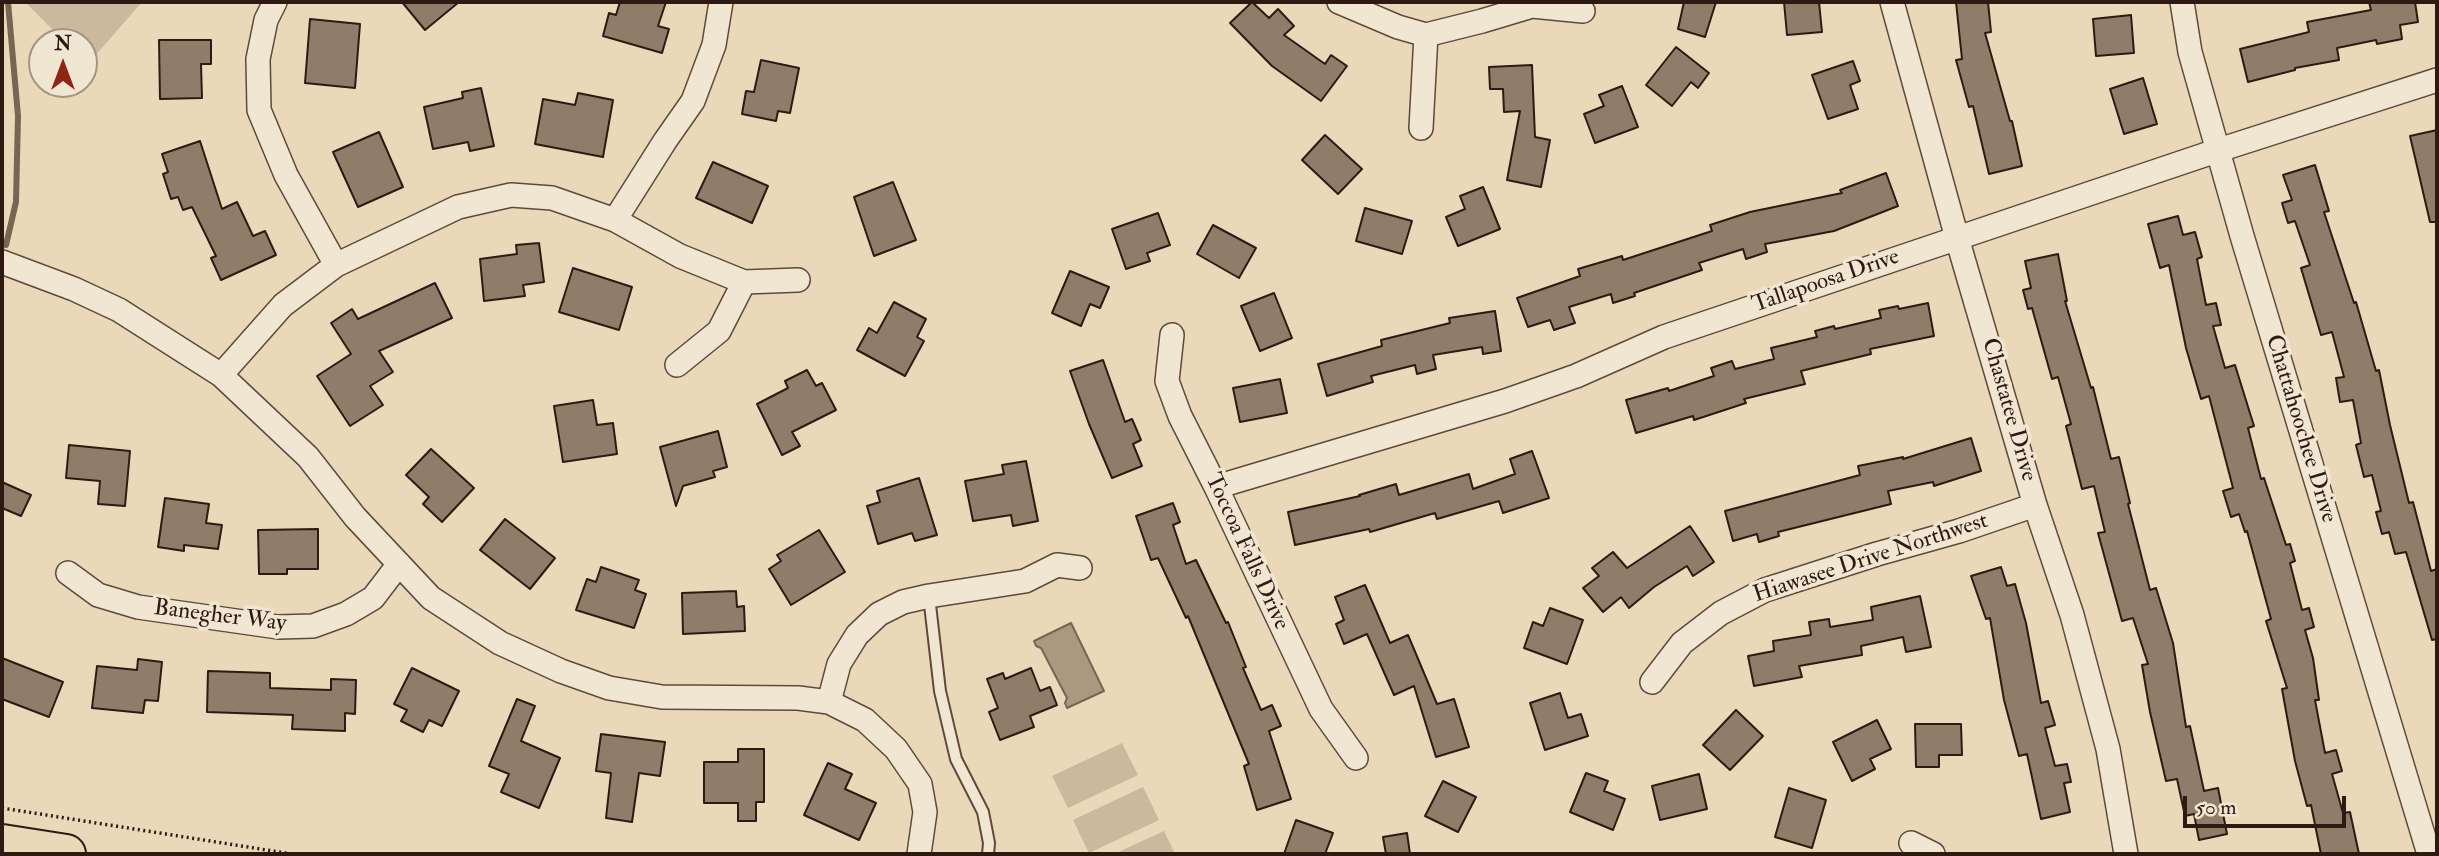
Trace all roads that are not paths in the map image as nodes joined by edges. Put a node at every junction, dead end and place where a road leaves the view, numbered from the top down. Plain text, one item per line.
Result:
1 (275, 2) edge
2 (721, 2) edge
3 (1339, 2) edge
4 (1892, 2) edge
5 (2182, 2) edge
6 (1583, 11) dead end
7 (1426, 35) junction
8 (2437, 80) edge
9 (1421, 128) dead end
10 (2219, 150) junction
11 (615, 220) junction
12 (1957, 238) junction
13 (2, 262) edge
14 (336, 265) junction
15 (798, 280) dead end
16 (744, 282) junction
17 (1172, 335) dead end
18 (677, 365) dead end
19 (221, 374) junction
20 (1216, 487) junction
21 (2035, 505) junction
22 (399, 564) junction
23 (1080, 568) dead end
24 (68, 573) dead end
25 (929, 596) junction
26 (1652, 682) dead end
27 (830, 702) junction
28 (1356, 758) dead end
29 (1911, 843) dead end
30 (2, 844) edge
31 (66, 854) edge
32 (919, 854) edge
33 (988, 854) edge
34 (1933, 854) edge
35 (2126, 854) edge
36 (2429, 854) edge

1 - 14 street
2 - 11 street
3 - 7 street
4 - 12 street, Chastatee Drive
5 - 10 street, Chattahoochee Drive
6 - 7 street
7 - 9 street
8 - 10 street, Tallapoosa Drive
10 - 12 street, Tallapoosa Drive
10 - 36 street, Chattahoochee Drive
11 - 14 street
11 - 16 street
12 - 20 street, Tallapoosa Drive
12 - 21 street, Chastatee Drive
13 - 19 street
14 - 19 street
15 - 16 street
16 - 18 street
17 - 20 street, Toccoa Falls Drive
19 - 22 street
20 - 28 street, Toccoa Falls Drive
21 - 26 street, Hiawasee Drive Northwest
21 - 35 street, Chastatee Drive
22 - 24 street, Banegher Way
22 - 27 street
23 - 25 street
25 - 27 street
25 - 33 lane
27 - 32 street
29 - 34 street
30 - 31 highway

